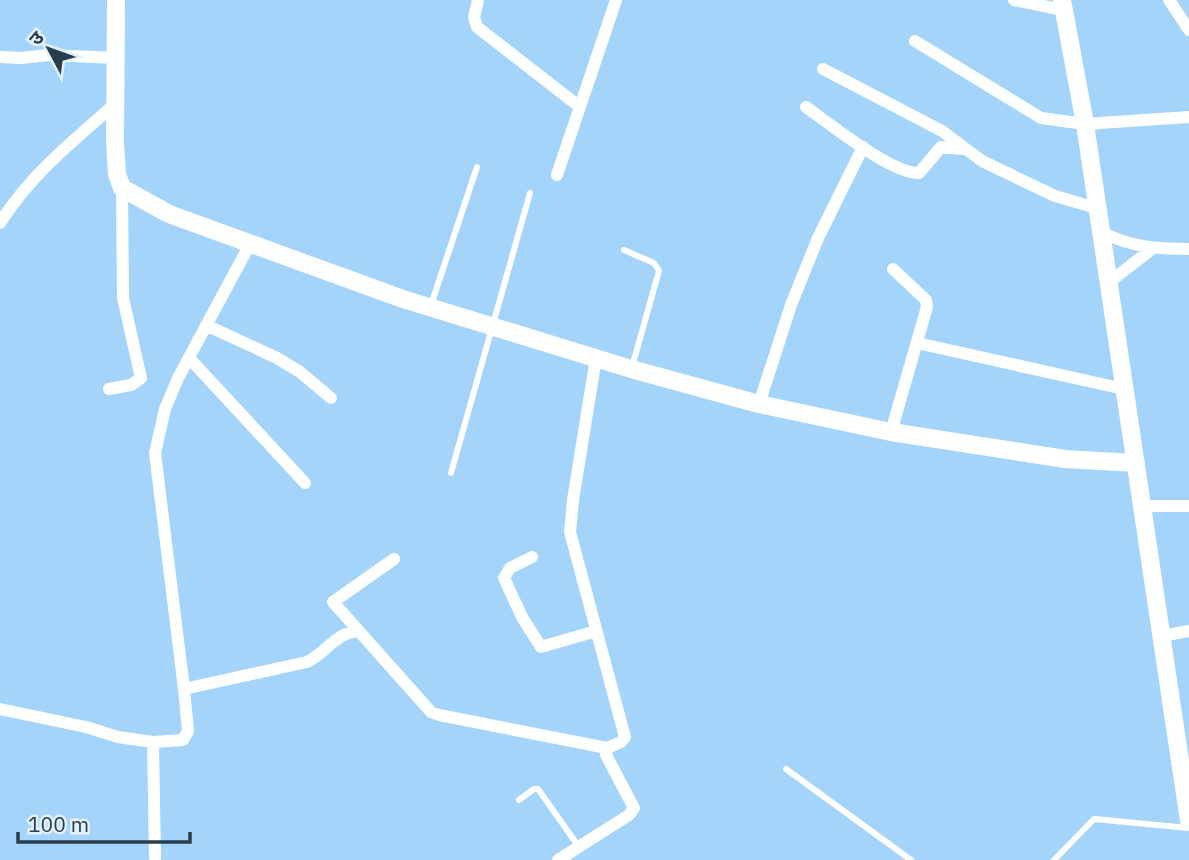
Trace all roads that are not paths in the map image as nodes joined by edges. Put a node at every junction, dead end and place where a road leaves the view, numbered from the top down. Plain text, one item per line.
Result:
1 (117, 0) edge
2 (476, 0) edge
3 (616, 0) edge
4 (1014, 0) edge
5 (1169, 0) edge
6 (1063, 5) edge
7 (1189, 30) edge
8 (915, 41) dead end
9 (0, 57) edge
10 (116, 58) junction
11 (823, 69) dead end
12 (115, 104) junction
13 (580, 107) junction
14 (806, 107) dead end
15 (1189, 117) edge
16 (1085, 124) junction
17 (863, 147) junction
18 (963, 149) junction
19 (477, 167) dead end
20 (557, 175) dead end
21 (122, 188) junction
22 (530, 193) dead end
23 (1096, 208) junction
24 (0, 223) edge
25 (1101, 232) junction
26 (250, 244) junction
27 (1189, 248) edge
28 (1153, 249) junction
29 (624, 250) dead end
30 (892, 270) dead end
31 (1108, 283) junction
32 (430, 307) junction
33 (208, 326) junction
34 (491, 326) junction
35 (917, 343) junction
36 (596, 358) junction
37 (190, 359) junction
38 (631, 369) junction
39 (109, 389) dead end
40 (1124, 389) junction
41 (331, 398) dead end
42 (759, 404) junction
43 (891, 432) junction
44 (1136, 463) junction
45 (451, 473) dead end
46 (305, 483) dead end
47 (1143, 506) junction
48 (1189, 506) edge
49 (532, 557) dead end
50 (394, 559) dead end
51 (359, 631) junction
52 (596, 631) junction
53 (1189, 631) edge
54 (1162, 636) junction
55 (184, 689) junction
56 (0, 709) edge
57 (1183, 736) edge
58 (153, 742) junction
59 (607, 748) junction
60 (786, 769) dead end
61 (519, 800) dead end
62 (1189, 821) edge
63 (1189, 828) edge
64 (579, 847) junction
65 (155, 858) dead end
66 (558, 860) edge
67 (911, 860) edge
68 (1054, 860) edge

1 - 10 main road
2 - 13 street
3 - 13 street
4 - 6 street
5 - 7 street
6 - 16 main road
8 - 16 street
9 - 10 street
10 - 12 main road
11 - 18 street
12 - 21 main road
12 - 24 street
13 - 20 street
14 - 17 street
15 - 16 street
16 - 23 main road
17 - 18 street
17 - 42 street
18 - 23 street
19 - 32 lane
21 - 26 main road
21 - 39 street
22 - 34 lane
23 - 25 main road
25 - 28 street
25 - 31 main road
26 - 32 main road
26 - 33 street
27 - 28 street
28 - 31 street
29 - 38 lane
30 - 35 street
31 - 40 main road
32 - 34 main road
33 - 37 street
33 - 41 street
34 - 36 main road
34 - 45 lane
35 - 40 street
35 - 43 street
36 - 38 main road
36 - 52 street
37 - 46 street
37 - 55 street
38 - 42 main road
40 - 44 main road
42 - 43 main road
43 - 44 main road
44 - 47 main road
47 - 48 street
47 - 54 main road
49 - 52 street
50 - 51 street
51 - 55 street
51 - 59 street
52 - 59 street
53 - 54 street
54 - 57 main road
55 - 58 street
56 - 58 street
57 - 62 main road
58 - 65 street
59 - 64 street
60 - 67 lane
61 - 64 lane
63 - 68 lane
64 - 66 street

